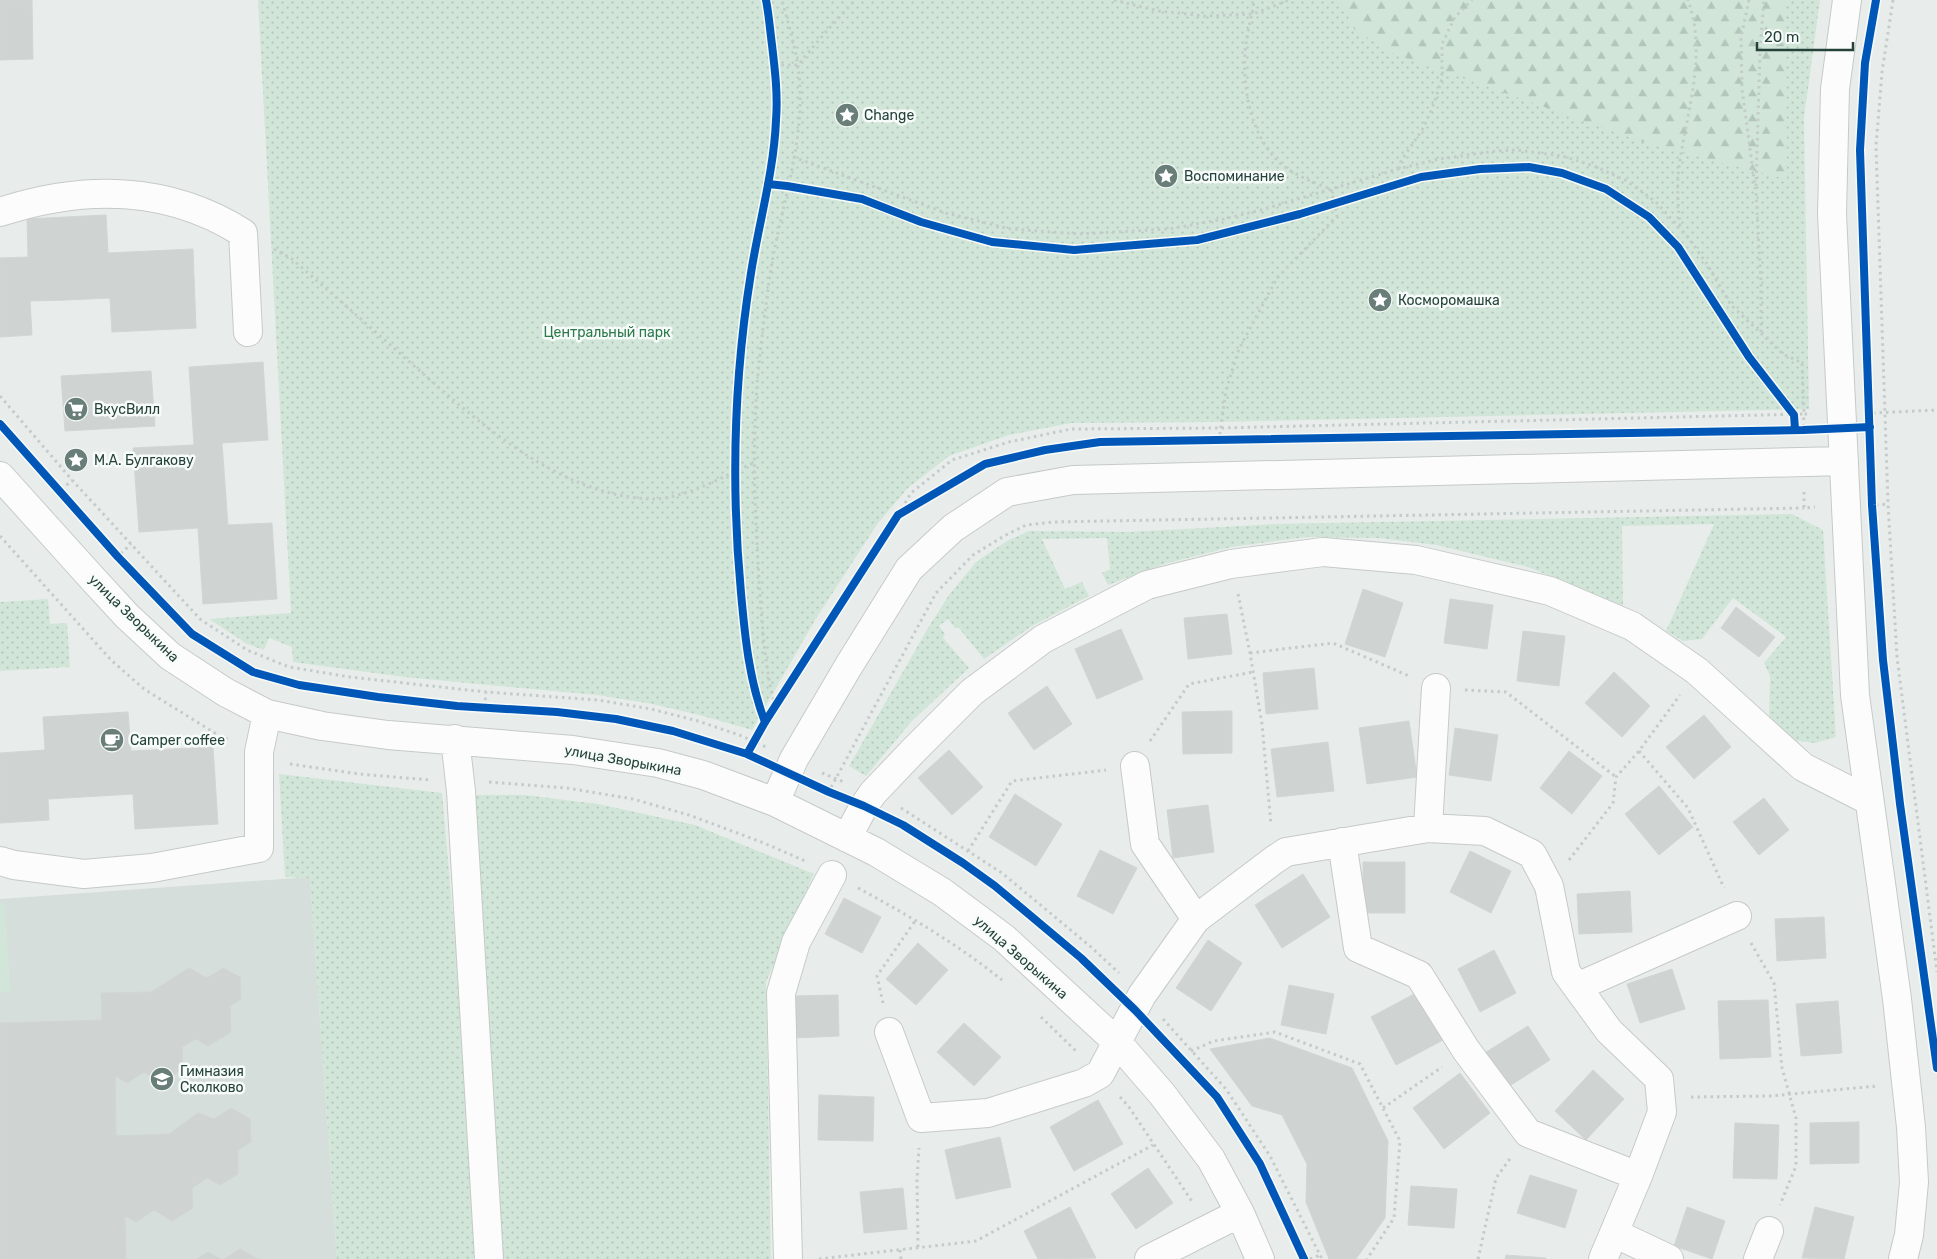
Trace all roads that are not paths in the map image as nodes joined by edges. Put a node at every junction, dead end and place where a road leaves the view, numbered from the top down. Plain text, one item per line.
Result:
1 (1847, 0) edge
2 (0, 212) edge
3 (248, 332) dead end
4 (1844, 461) junction
5 (0, 476) edge
6 (1436, 688) road end
7 (267, 714) junction
8 (456, 739) junction
9 (1135, 766) road end
10 (1868, 800) junction
11 (775, 802) junction
12 (1428, 828) junction
13 (847, 838) junction
14 (1342, 842) junction
15 (0, 861) edge
16 (832, 875) road end
17 (1737, 916) road end
18 (1196, 919) junction
19 (1577, 987) junction
20 (889, 1032) road end
21 (1117, 1042) junction
22 (1638, 1176) junction
23 (1240, 1212) junction
24 (1769, 1231) road end
25 (1614, 1233) junction
26 (489, 1259) edge
27 (788, 1259) edge
28 (1148, 1259) edge
29 (1260, 1259) edge
30 (1602, 1259) edge
31 (1669, 1259) edge
32 (1758, 1259) edge
33 (1903, 1259) edge

1 - 4 street
2 - 3 street
4 - 10 street
4 - 11 street
5 - 7 street, улица Зворыкина
6 - 12 street
7 - 8 street, улица Зворыкина
7 - 15 street
8 - 11 street, улица Зворыкина
8 - 26 street
9 - 18 street
10 - 13 street
10 - 33 street
11 - 13 street, улица Зворыкина
12 - 14 street
12 - 19 street
13 - 21 street, улица Зворыкина
14 - 18 street
14 - 22 street
16 - 27 street
17 - 19 street
18 - 21 street
19 - 22 street
20 - 21 street
21 - 23 street, улица Зворыкина
22 - 25 street
23 - 28 street
23 - 29 street, улица Зворыкина
24 - 32 street
25 - 30 street
25 - 31 street

